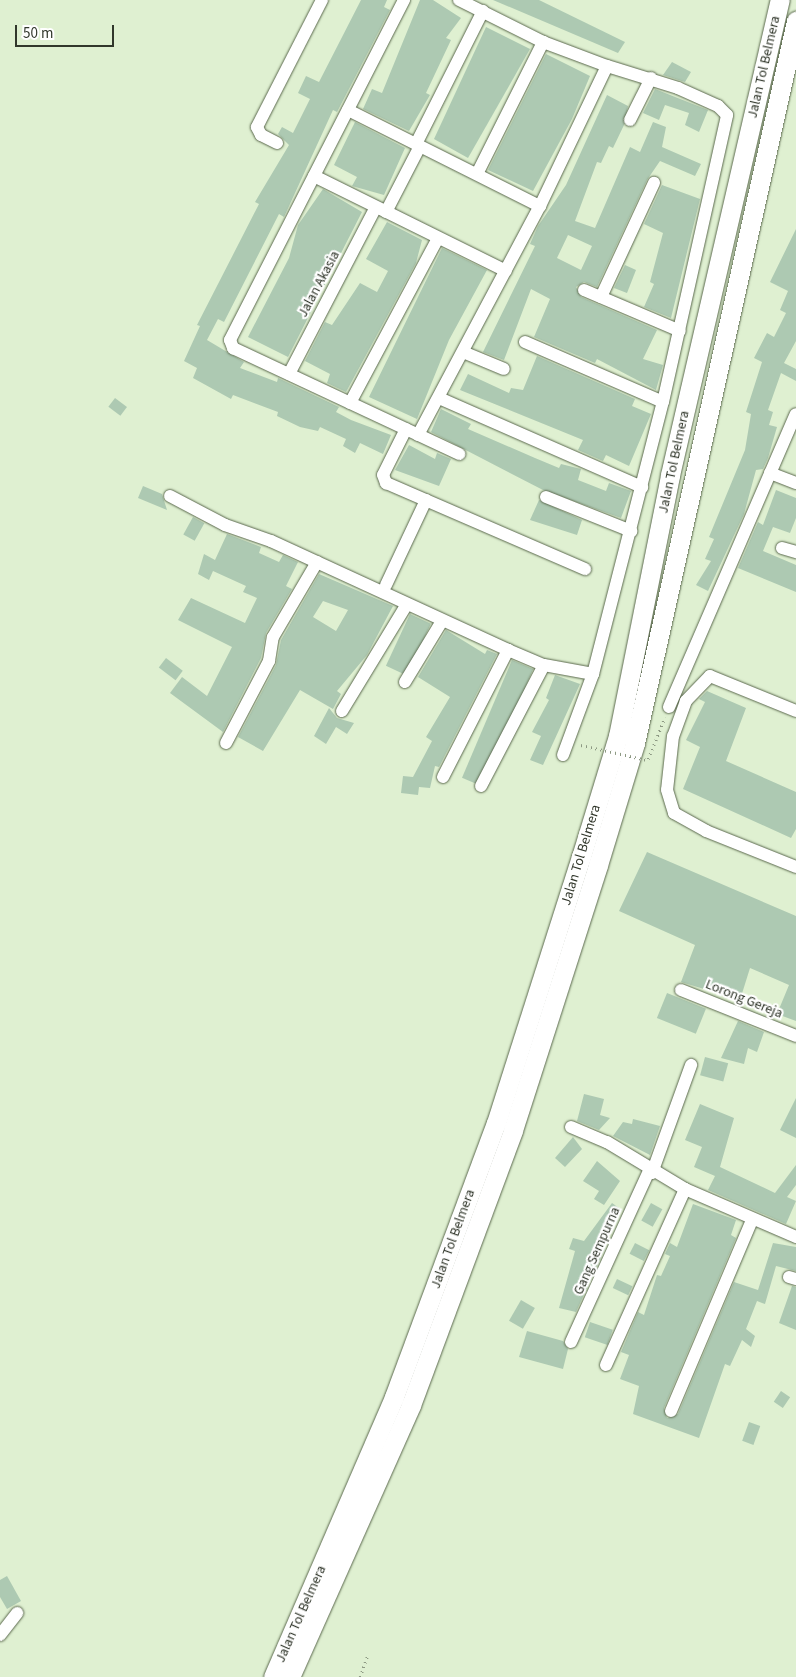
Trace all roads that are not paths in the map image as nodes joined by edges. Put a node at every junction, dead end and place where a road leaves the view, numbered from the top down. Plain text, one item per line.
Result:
1 (322, 0) edge
2 (404, 0) edge
3 (460, 0) edge
4 (780, 0) edge
5 (483, 11) junction
6 (796, 21) edge
7 (543, 42) junction
8 (607, 66) junction
9 (651, 78) junction
10 (348, 110) junction
11 (630, 120) dead end
12 (277, 143) dead end
13 (418, 145) junction
14 (477, 174) junction
15 (314, 176) junction
16 (654, 183) dead end
17 (540, 206) junction
18 (381, 209) junction
19 (438, 238) junction
20 (506, 271) junction
21 (584, 290) dead end
22 (601, 297) junction
23 (680, 331) junction
24 (525, 342) dead end
25 (463, 352) junction
26 (504, 369) dead end
27 (289, 374) junction
28 (440, 398) junction
29 (663, 402) junction
30 (350, 403) junction
31 (796, 414) edge
32 (406, 429) junction
33 (418, 435) junction
34 (459, 454) dead end
35 (770, 473) junction
36 (796, 483) edge
37 (642, 487) junction
38 (170, 496) dead end
39 (546, 497) dead end
40 (426, 500) junction
41 (631, 531) junction
42 (782, 548) dead end
43 (796, 552) edge
44 (317, 562) junction
45 (585, 569) dead end
46 (386, 585) dead end
47 (407, 604) junction
48 (442, 621) junction
49 (508, 650) junction
50 (544, 664) junction
51 (593, 674) junction
52 (405, 682) dead end
53 (669, 707) road end
54 (342, 711) dead end
55 (796, 711) edge
56 (226, 743) dead end
57 (563, 755) dead end
58 (443, 777) dead end
59 (481, 786) dead end
60 (796, 867) edge
61 (681, 990) dead end
62 (796, 1036) edge
63 (691, 1065) dead end
64 (571, 1127) dead end
65 (651, 1172) junction
66 (685, 1189) junction
67 (752, 1220) junction
68 (796, 1237) edge
69 (571, 1342) dead end
70 (606, 1365) dead end
71 (671, 1411) dead end
72 (17, 1613) dead end
73 (0, 1635) edge
74 (273, 1677) edge
75 (290, 1677) edge

1 - 12 street
2 - 10 street
3 - 5 street
4 - 74 highway, Jalan Tol Belmera
5 - 7 street
5 - 13 street, Jalan Akasia
6 - 75 highway, Jalan Tol Belmera
7 - 8 street
7 - 14 street
8 - 9 street
8 - 17 street
9 - 11 street
9 - 23 street
10 - 13 street
10 - 15 street
13 - 14 street
13 - 18 street, Jalan Akasia
14 - 17 street
15 - 18 street
15 - 27 street
16 - 22 street
17 - 20 street
18 - 19 street
18 - 27 street, Jalan Akasia
19 - 20 street
19 - 30 street
20 - 25 street
21 - 22 street
22 - 23 street
23 - 29 street
24 - 29 street
25 - 26 street
25 - 28 street
27 - 30 street
28 - 33 street
28 - 37 street
29 - 37 street
30 - 32 street
31 - 35 street
32 - 33 street
32 - 40 street
33 - 34 street
35 - 36 street
35 - 53 street
37 - 41 street
38 - 44 street
39 - 41 street
40 - 45 street
40 - 46 street
41 - 51 street
42 - 43 street
44 - 47 street
44 - 56 street
47 - 48 street
47 - 54 street
48 - 49 street
48 - 52 street
49 - 50 street
49 - 58 street
50 - 51 street
50 - 59 street
51 - 57 street
55 - 60 street
61 - 62 street, Lorong Gereja
63 - 65 street, Gang Sempurna
64 - 65 street
65 - 66 street
65 - 69 street, Gang Sempurna
66 - 67 street
66 - 70 street
67 - 68 street
67 - 71 street
72 - 73 street

